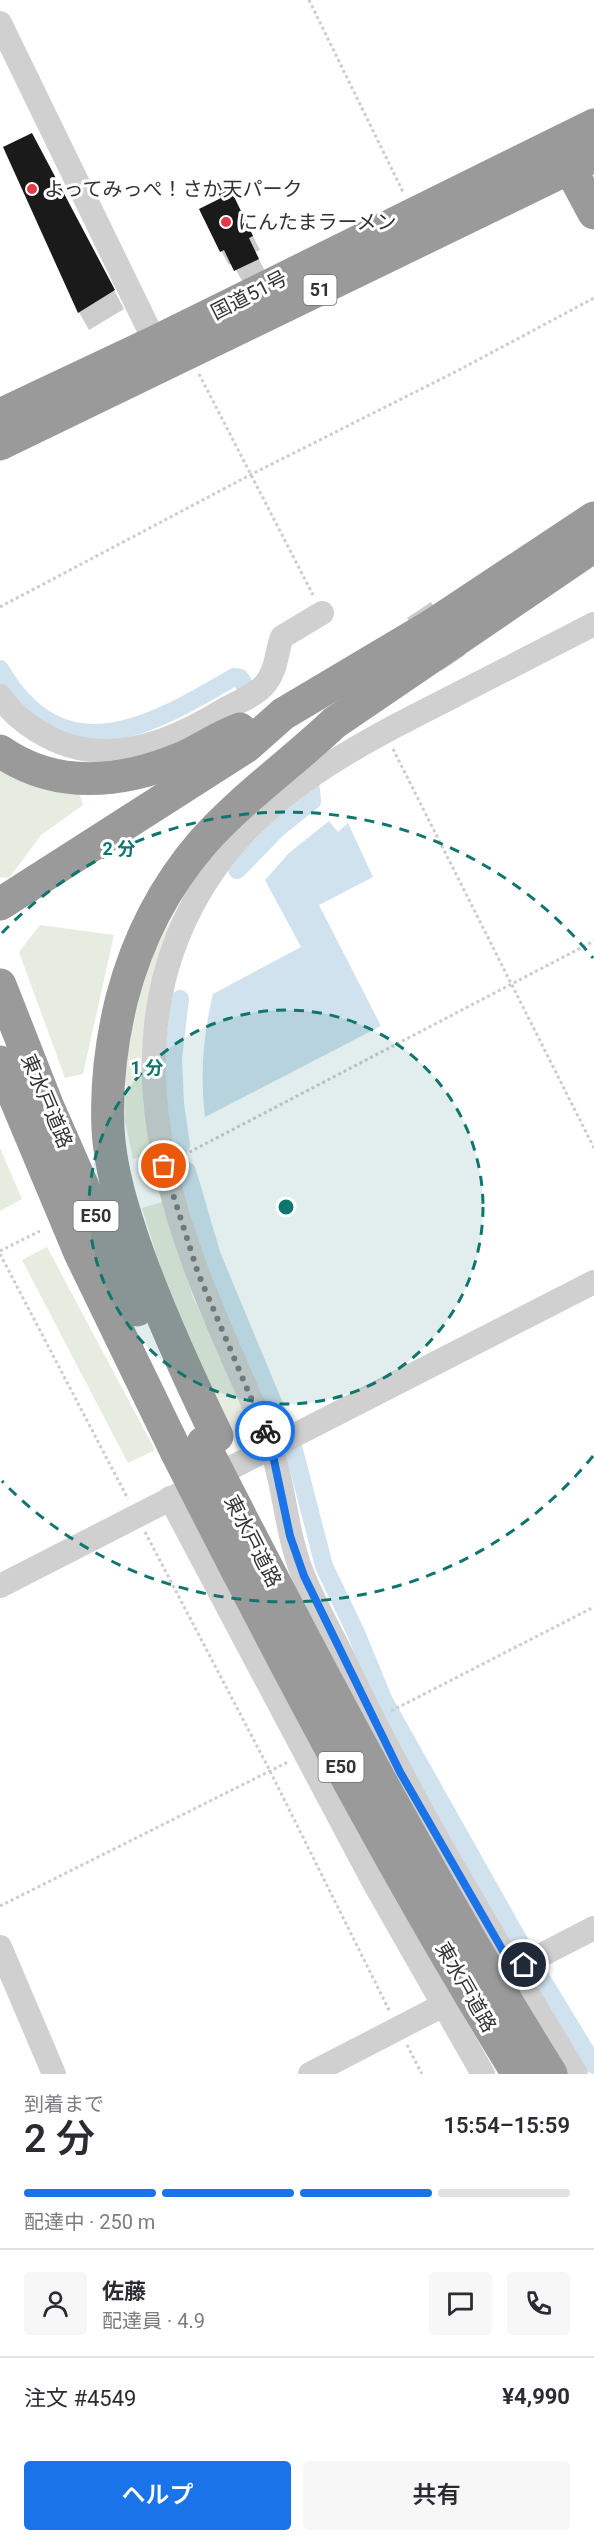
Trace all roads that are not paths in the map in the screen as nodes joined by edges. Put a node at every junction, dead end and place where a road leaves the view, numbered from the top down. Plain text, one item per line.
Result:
1 (0, 24) edge
2 (584, 149) edge
3 (594, 213) edge
4 (155, 342) junction
5 (0, 415) edge
6 (0, 444) edge
7 (594, 518) edge
8 (594, 546) edge
9 (322, 613) road end
10 (594, 624) edge
11 (0, 696) edge
12 (283, 714) junction
13 (334, 723) junction
14 (0, 751) edge
15 (0, 904) edge
16 (0, 922) edge
17 (0, 985) edge
18 (0, 1062) edge
19 (0, 1104) edge
20 (594, 1282) edge
21 (109, 1315) junction
22 (199, 1444) junction
23 (271, 1446) junction
24 (170, 1498) junction
25 (0, 1586) edge
26 (594, 1928) edge
27 (0, 1947) edge
28 (526, 1964) junction
29 (442, 2005) junction
30 (54, 2074) edge
31 (310, 2074) edge
32 (483, 2074) edge
33 (518, 2074) edge
34 (551, 2074) edge
35 (576, 2074) edge

1 - 4 street
2 - 3 highway
2 - 4 highway, 国道51号 / 51
2 - 6 highway, 国道51号 / 51
4 - 5 highway, 国道51号 / 51
7 - 12 highway
8 - 13 highway
9 - 11 street
10 - 23 street
12 - 14 highway
12 - 15 highway
13 - 16 highway
13 - 22 highway
17 - 22 highway, 東水戸道路 / E50
18 - 21 highway, 東水戸道路 / E50
19 - 21 highway
20 - 23 street
21 - 22 highway, 東水戸道路 / E50
22 - 33 highway, 東水戸道路 / E50, bridge
22 - 34 highway, 東水戸道路 / E50, bridge
23 - 24 street
23 - 28 street
24 - 25 street
24 - 29 street
26 - 28 street
27 - 30 street
28 - 29 street
28 - 35 street
29 - 31 street
29 - 32 street

